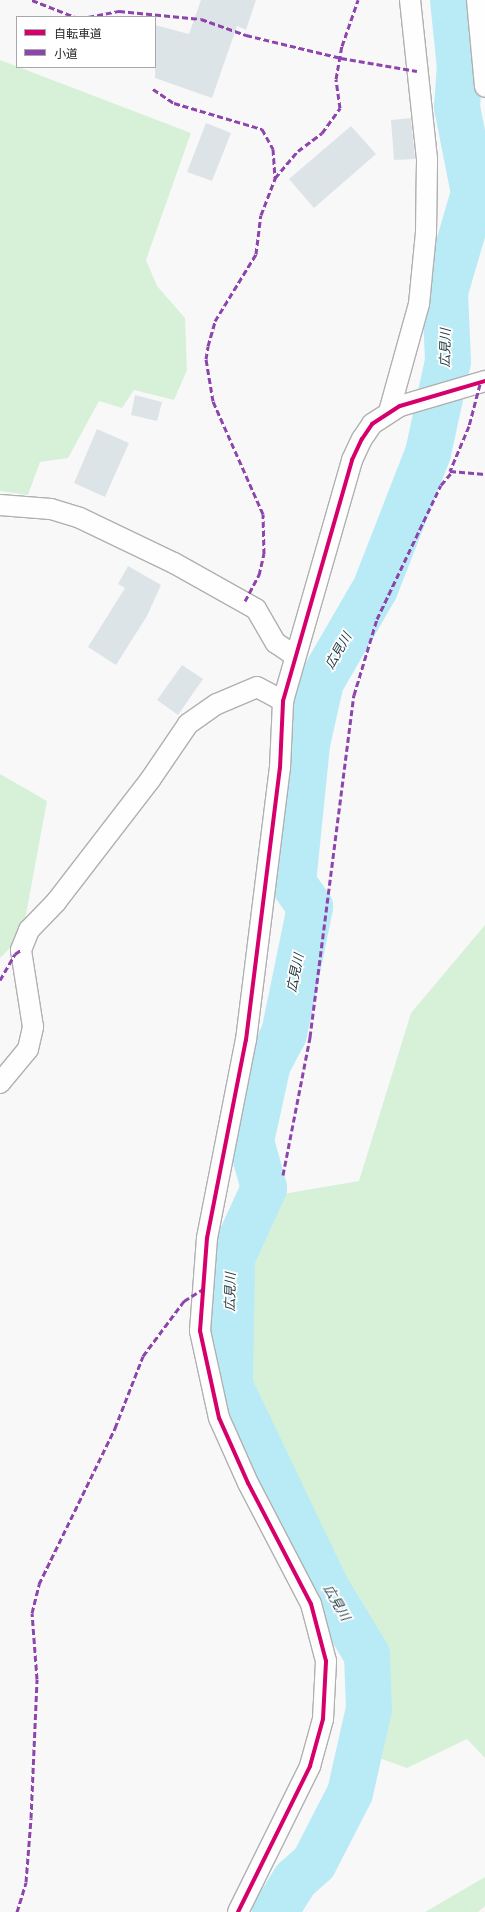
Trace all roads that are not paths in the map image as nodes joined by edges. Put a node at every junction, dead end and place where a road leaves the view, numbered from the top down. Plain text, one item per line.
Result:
1 (410, 0) edge
2 (477, 0) edge
3 (485, 86) edge
4 (478, 384) edge
5 (395, 409) junction
6 (0, 505) edge
7 (296, 656) junction
8 (282, 701) junction
9 (0, 1083) edge
10 (238, 1912) edge

1 - 5 street
2 - 3 street
4 - 5 street
5 - 7 street
6 - 7 street
7 - 8 street
8 - 9 street
8 - 10 street

